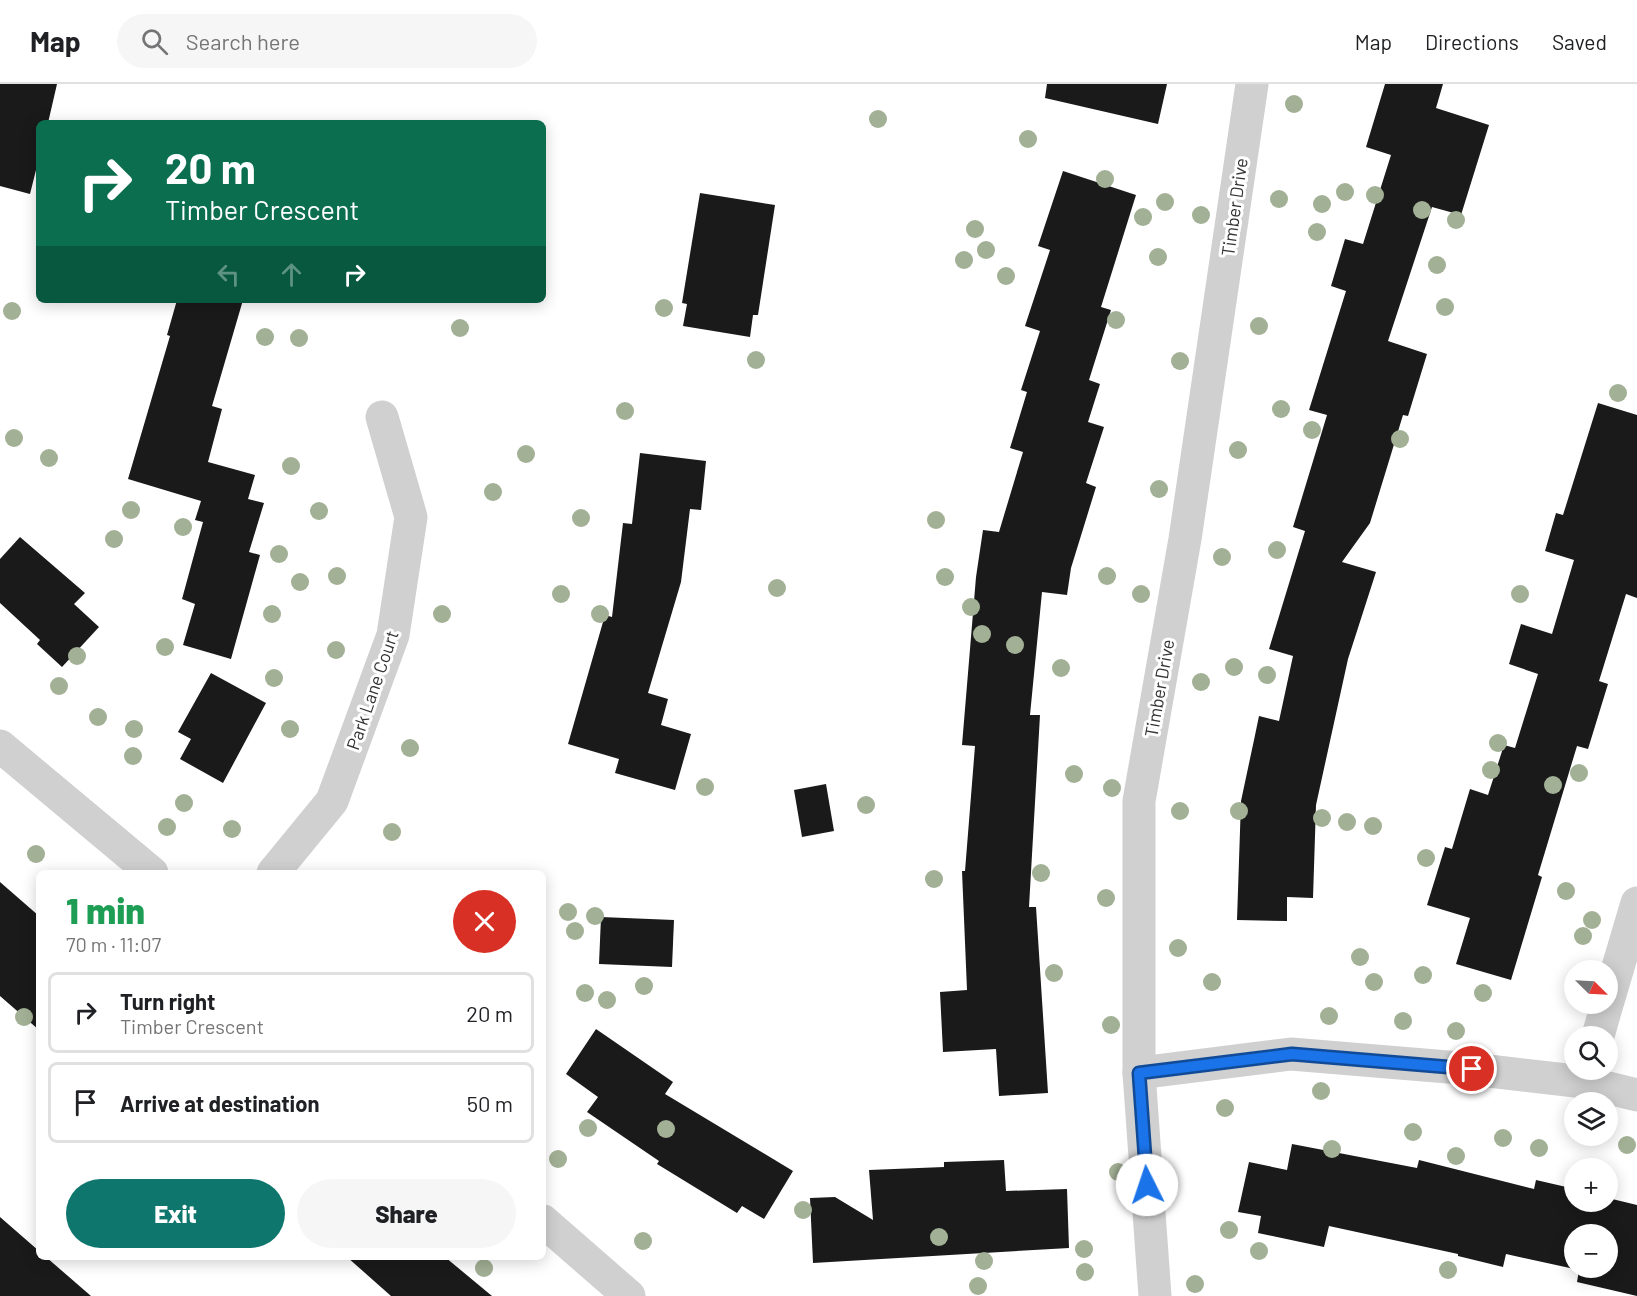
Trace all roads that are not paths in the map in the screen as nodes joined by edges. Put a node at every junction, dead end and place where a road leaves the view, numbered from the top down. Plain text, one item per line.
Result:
1 (1252, 84) edge
2 (382, 417) dead end
3 (0, 746) edge
4 (148, 870) edge
5 (275, 870) edge
6 (1637, 903) edge
7 (1618, 968) edge
8 (1139, 1073) junction
9 (1564, 1075) edge
10 (1597, 1080) edge
11 (1637, 1095) edge
12 (546, 1224) edge
13 (629, 1296) edge
14 (1155, 1296) edge

1 - 8 street, Timber Drive
2 - 5 street, Park Lane Court
3 - 4 street
6 - 7 street
8 - 9 street
8 - 14 street, Timber Drive
10 - 11 street
12 - 13 street

